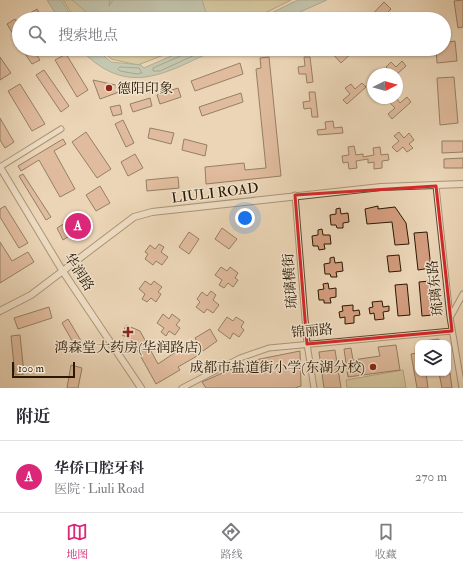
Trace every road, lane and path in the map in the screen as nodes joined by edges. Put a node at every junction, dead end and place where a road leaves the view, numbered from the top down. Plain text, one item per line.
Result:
1 (61, 129) dead end
2 (0, 167) edge
3 (463, 184) edge
4 (436, 186) junction
5 (295, 195) junction
6 (62, 270) junction
7 (463, 294) edge
8 (0, 311) edge
9 (450, 317) junction
10 (452, 330) junction
11 (307, 344) junction
12 (141, 388) edge
13 (182, 388) edge
14 (314, 388) edge
15 (462, 388) edge

1 - 2 street
2 - 6 street, 华润路
3 - 4 street, LIULI ROAD
4 - 5 street, LIULI ROAD
4 - 9 street, 琉璃东路
5 - 6 street, LIULI ROAD
5 - 11 street, 琉璃横街
6 - 8 street, LIULI ROAD
6 - 12 street, 华润路
7 - 9 street
9 - 10 street, 琉璃东路
10 - 11 street, 锦丽路
10 - 15 street, 琉璃东路
11 - 13 street, 锦丽路
11 - 14 street, 琉璃横街

